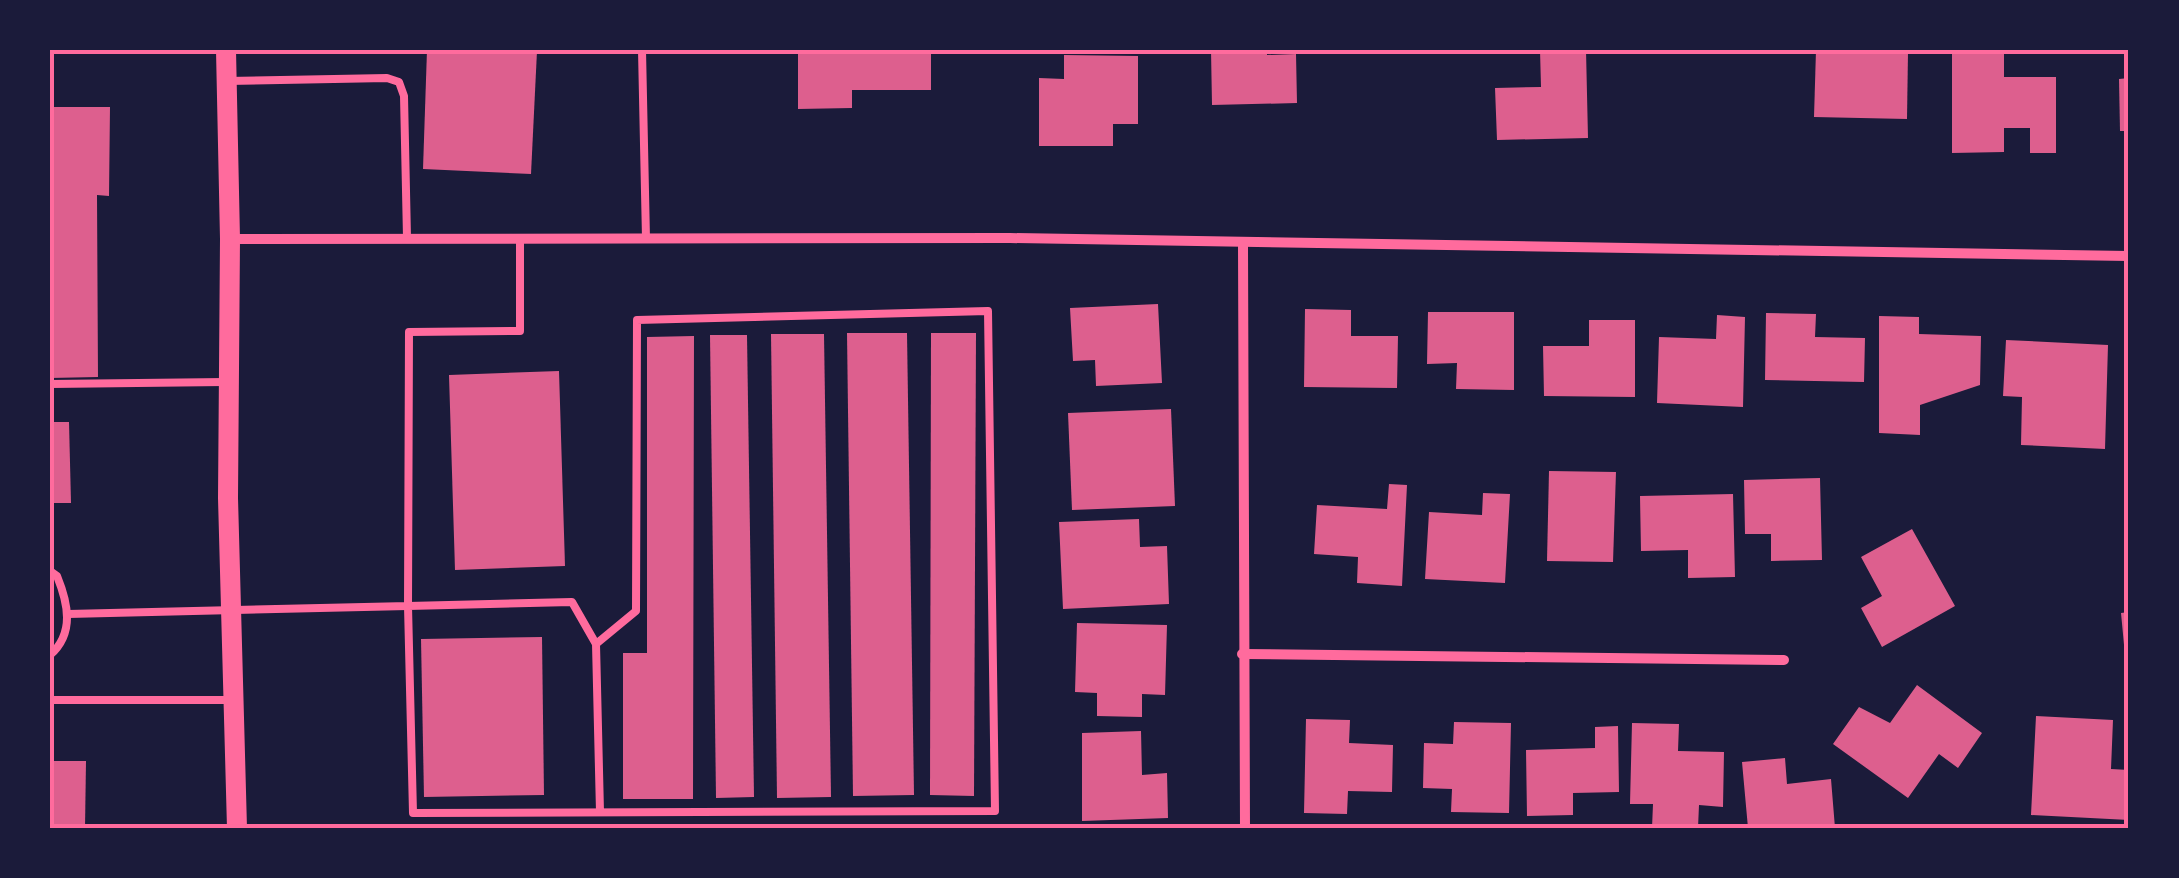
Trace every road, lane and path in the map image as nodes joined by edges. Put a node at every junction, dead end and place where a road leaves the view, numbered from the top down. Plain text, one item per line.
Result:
1 (226, 50) edge
2 (642, 50) edge
3 (227, 80) junction
4 (407, 238) junction
5 (230, 239) junction
6 (520, 239) junction
7 (646, 239) junction
8 (1243, 244) junction
9 (2129, 256) edge
10 (230, 382) junction
11 (50, 384) edge
12 (50, 572) edge
13 (408, 606) junction
14 (231, 610) junction
15 (68, 614) junction
16 (596, 644) junction
17 (50, 654) edge
18 (1242, 654) junction
19 (1784, 660) dead end
20 (50, 700) edge
21 (234, 700) junction
22 (600, 812) junction
23 (237, 828) edge
24 (1245, 828) edge

1 - 3 main road
2 - 7 lane
3 - 4 lane
3 - 5 main road
4 - 5 street
4 - 6 street
5 - 10 main road
6 - 7 street
6 - 13 lane
7 - 8 street
8 - 9 street
8 - 18 street
10 - 11 lane
10 - 14 main road
12 - 15 lane
13 - 14 lane
13 - 16 lane
13 - 22 lane
14 - 15 lane
14 - 21 main road
15 - 17 lane
16 - 22 lane
16 - 22 lane
18 - 19 street
18 - 24 street
20 - 21 lane
21 - 23 main road

